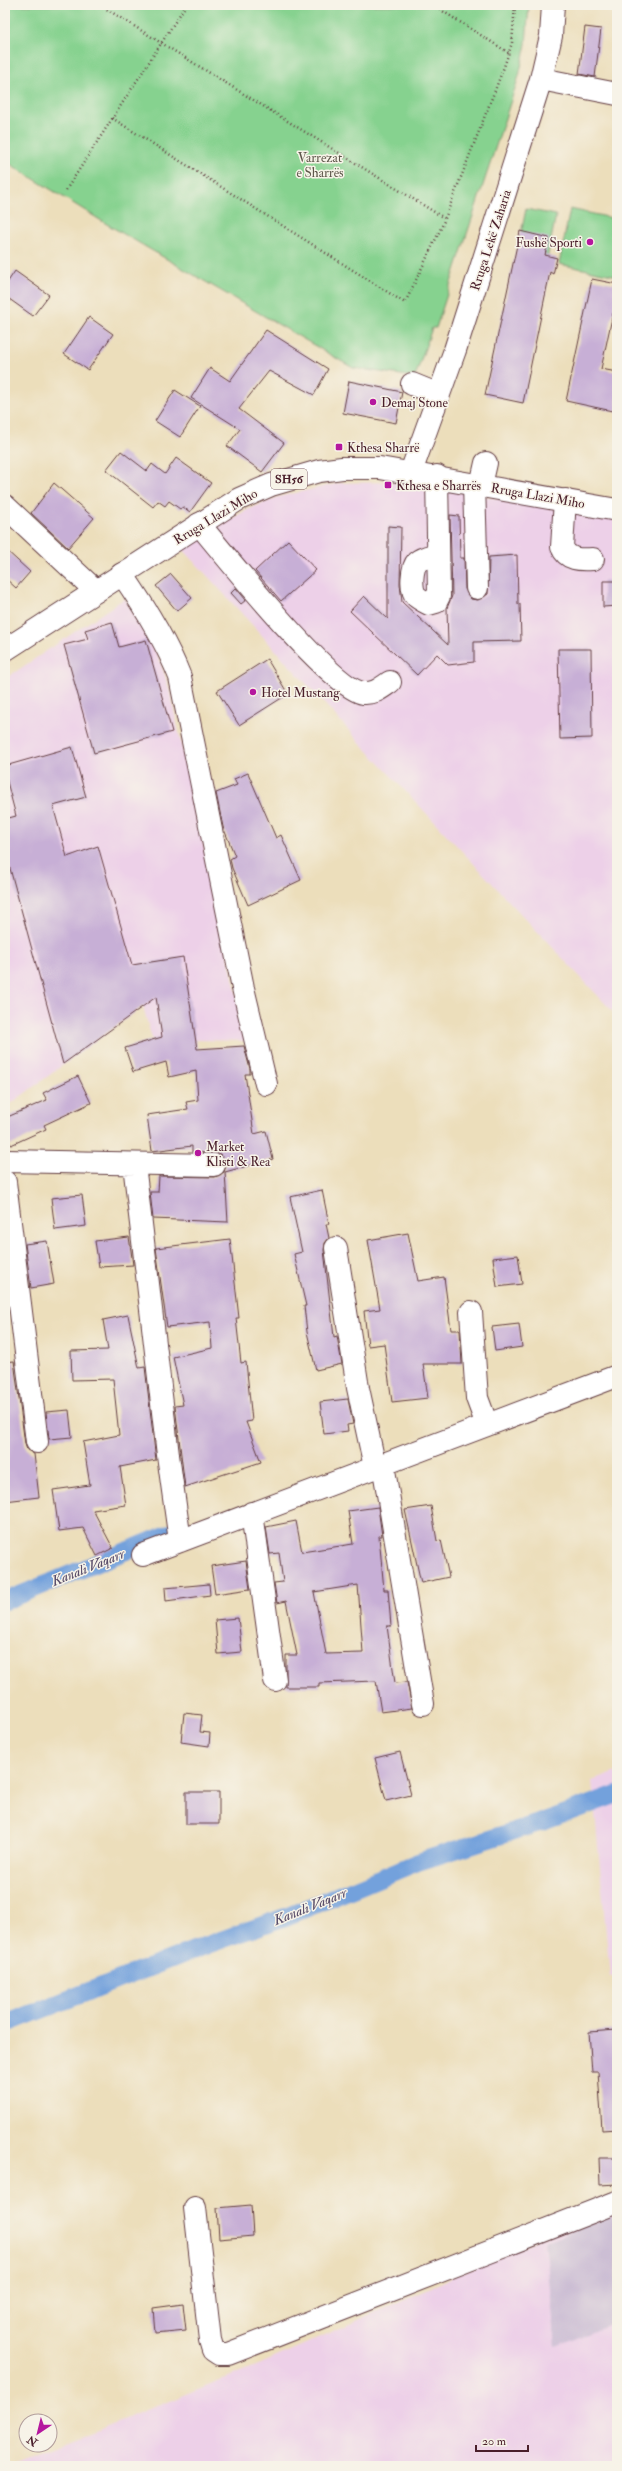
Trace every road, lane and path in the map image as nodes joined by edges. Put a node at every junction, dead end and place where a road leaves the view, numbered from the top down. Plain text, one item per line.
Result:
1 (100, 5) edge
2 (186, 5) edge
3 (433, 5) edge
4 (516, 5) edge
5 (553, 5) edge
6 (162, 43) junction
7 (509, 52) junction
8 (541, 79) junction
9 (617, 94) edge
10 (112, 118) junction
11 (66, 190) dead end
12 (444, 218) junction
13 (412, 384) dead end
14 (439, 395) junction
15 (486, 463) dead end
16 (411, 472) junction
17 (437, 476) junction
18 (477, 484) junction
19 (565, 500) junction
20 (5, 506) edge
21 (617, 510) edge
22 (199, 524) junction
23 (438, 554) dead end
24 (593, 559) dead end
25 (122, 574) junction
26 (477, 588) dead end
27 (96, 591) junction
28 (5, 650) edge
29 (390, 682) dead end
30 (266, 1084) dead end
31 (5, 1162) edge
32 (134, 1164) junction
33 (214, 1165) dead end
34 (5, 1182) edge
35 (336, 1248) dead end
36 (471, 1312) dead end
37 (617, 1376) edge
38 (487, 1425) junction
39 (37, 1442) dead end
40 (379, 1465) junction
41 (252, 1513) junction
42 (180, 1541) junction
43 (143, 1555) dead end
44 (275, 1680) dead end
45 (423, 1704) dead end
46 (617, 2202) edge
47 (195, 2208) dead end

1 - 6 path
2 - 6 path
3 - 7 path
4 - 7 path
5 - 8 street, Rruga Lekë Zaharia
6 - 10 path
6 - 12 path
7 - 12 path
8 - 9 street
8 - 14 street, Rruga Lekë Zaharia
10 - 11 path
10 - 12 path
13 - 14 street
14 - 16 street, Rruga Lekë Zaharia
15 - 18 street
16 - 17 street, Rruga Llazi Miho / SH56
16 - 22 street, Rruga Llazi Miho / SH56
17 - 18 street, Rruga Llazi Miho / SH56
17 - 23 street
18 - 19 street, Rruga Llazi Miho / SH56
18 - 26 street
19 - 21 street, Rruga Llazi Miho / SH56
19 - 24 street
20 - 27 street
22 - 25 street, Rruga Llazi Miho / SH56
22 - 29 street
25 - 27 street, Rruga Llazi Miho / SH56
25 - 30 street
27 - 28 street, Rruga Llazi Miho / SH56
31 - 32 street
32 - 33 street
32 - 42 street
34 - 39 street
35 - 40 street
36 - 38 street
37 - 38 street
38 - 40 street
40 - 41 street
40 - 45 street
41 - 42 street
41 - 44 street
42 - 43 street
46 - 47 street

